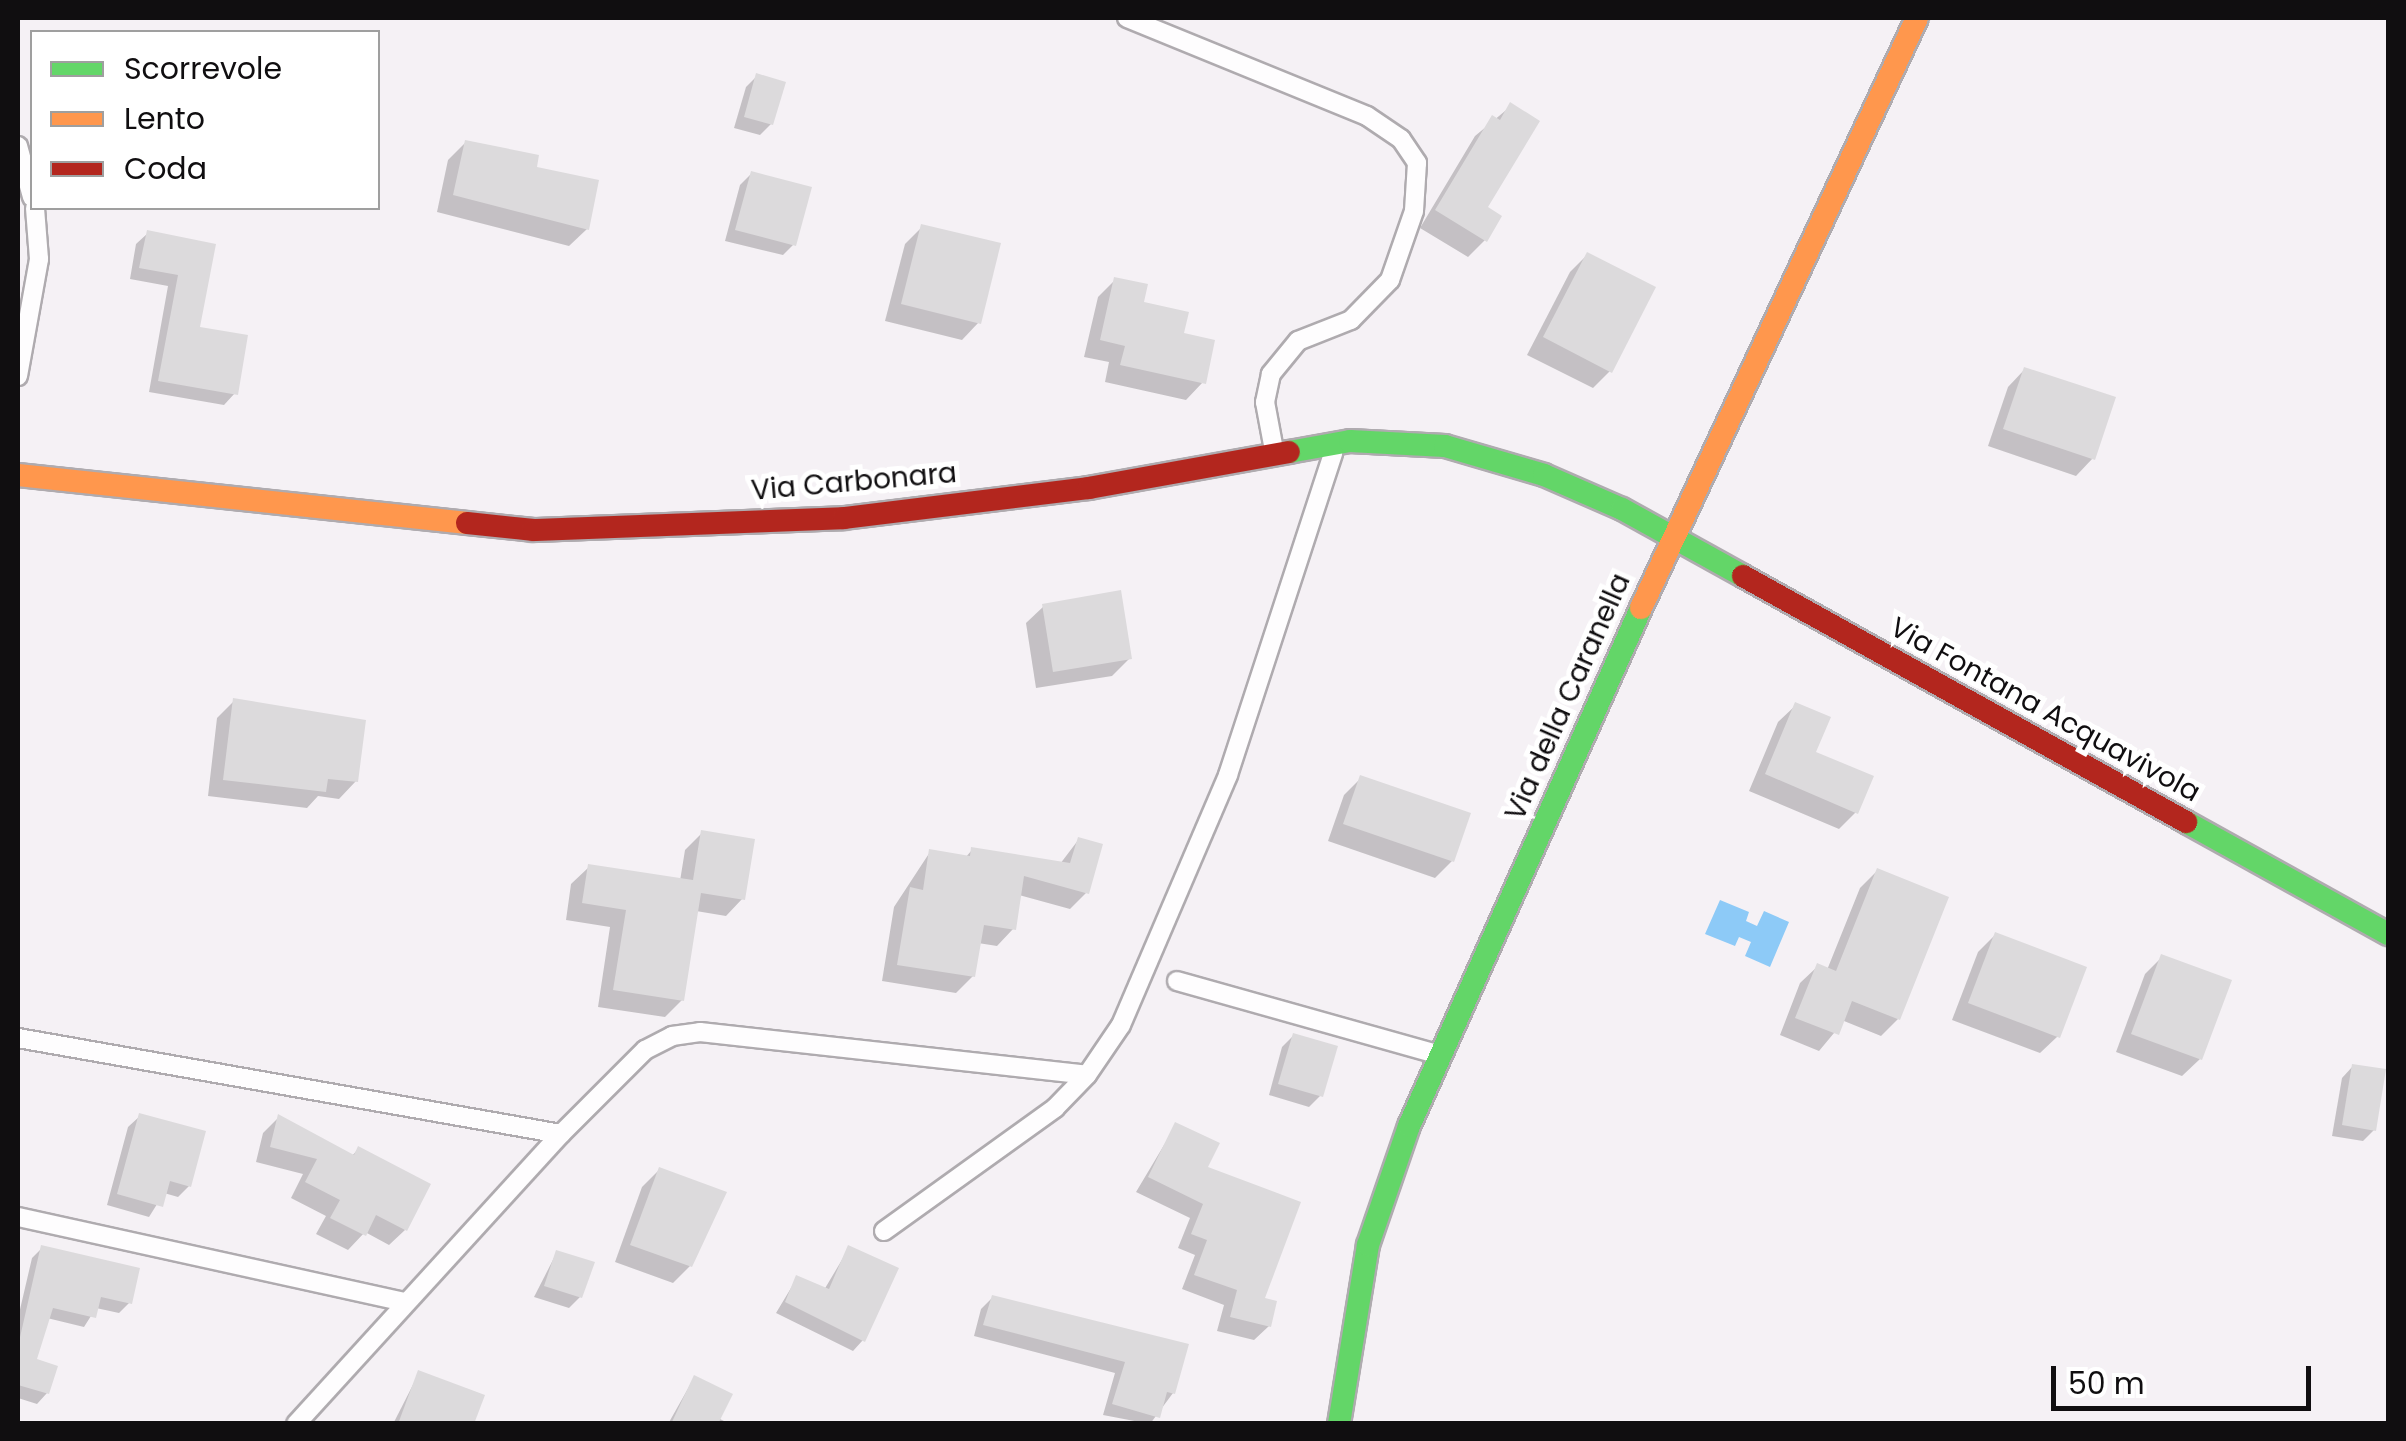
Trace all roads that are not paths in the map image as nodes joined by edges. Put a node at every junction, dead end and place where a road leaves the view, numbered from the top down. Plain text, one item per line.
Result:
1 (1127, 18) edge
2 (1917, 18) edge
3 (18, 146) edge
4 (30, 189) edge
5 (35, 210) edge
6 (18, 376) edge
7 (1336, 443) junction
8 (1274, 450) junction
9 (18, 475) edge
10 (1672, 540) junction
11 (2388, 934) edge
12 (1177, 981) dead end
13 (18, 1038) edge
14 (1440, 1055) junction
15 (1087, 1074) junction
16 (561, 1134) junction
17 (18, 1217) edge
18 (884, 1231) dead end
19 (404, 1302) junction
20 (296, 1424) edge
21 (1338, 1424) edge

1 - 8 lane
2 - 10 street, Via della Caranella
3 - 4 lane
5 - 6 lane
7 - 8 street, Via Carbonara
7 - 10 street, Via Carbonara
7 - 15 lane
8 - 9 street, Via Carbonara
10 - 11 street, Via Fontana Acquavivola
10 - 14 street, Via della Caranella
12 - 14 lane
13 - 16 lane
14 - 21 street, Via della Caranella
15 - 16 lane
15 - 18 lane
16 - 19 lane
17 - 19 lane
19 - 20 lane

